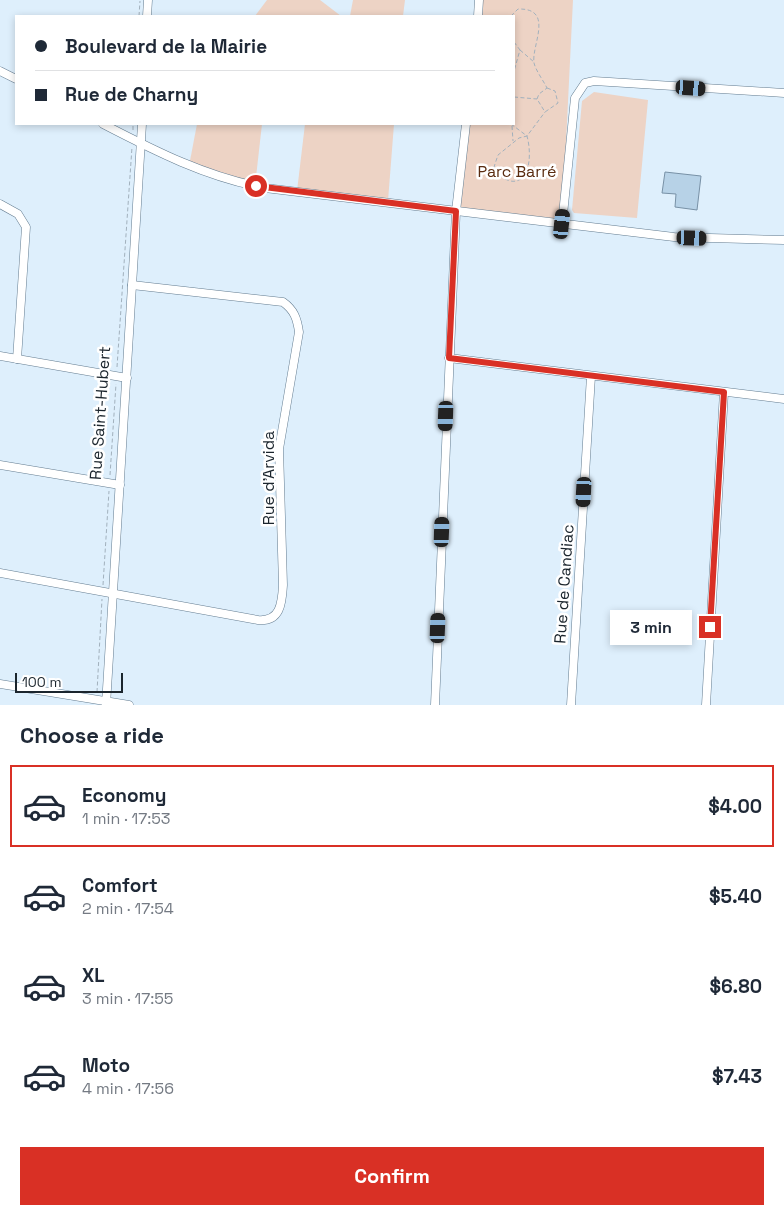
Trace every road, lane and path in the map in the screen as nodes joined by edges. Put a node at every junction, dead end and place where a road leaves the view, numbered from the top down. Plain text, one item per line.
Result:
1 (140, 0) edge
2 (148, 0) edge
3 (479, 0) edge
4 (139, 15) edge
5 (147, 15) edge
6 (478, 15) edge
7 (512, 15) edge
8 (515, 43) edge
9 (520, 50) junction
10 (534, 62) junction
11 (515, 68) edge
12 (0, 71) edge
13 (15, 78) edge
14 (547, 88) junction
15 (784, 93) edge
16 (515, 97) edge
17 (537, 99) junction
18 (545, 112) junction
19 (105, 125) edge
20 (133, 125) edge
21 (142, 125) edge
22 (466, 125) edge
23 (511, 125) edge
24 (512, 125) edge
25 (527, 136) junction
26 (132, 140) junction
27 (513, 142) junction
28 (141, 145) junction
29 (0, 204) edge
30 (456, 211) junction
31 (562, 224) junction
32 (784, 240) edge
33 (132, 285) junction
34 (0, 356) edge
35 (17, 358) junction
36 (449, 358) junction
37 (116, 376) junction
38 (591, 376) junction
39 (127, 378) junction
40 (724, 392) junction
41 (784, 399) edge
42 (0, 465) edge
43 (109, 483) junction
44 (120, 484) junction
45 (0, 573) edge
46 (103, 590) junction
47 (113, 592) junction
48 (0, 684) edge
49 (97, 699) junction
50 (106, 703) edge
51 (129, 705) edge
52 (435, 705) edge
53 (571, 705) edge
54 (706, 705) edge

1 - 4 path
2 - 5 street
3 - 6 street
7 - 10 path
8 - 9 path
9 - 10 path
9 - 11 path
10 - 14 path
12 - 13 street
14 - 17 path
14 - 18 path
15 - 31 street
16 - 17 path
17 - 18 path
18 - 25 path
19 - 26 street
20 - 26 path, Rue Saint-Hubert
21 - 28 street, Rue Saint-Hubert
22 - 30 street
23 - 27 path
24 - 25 path
25 - 27 path
25 - 27 path
26 - 28 street
26 - 37 path, Rue Saint-Hubert
28 - 30 street
28 - 33 street, Rue Saint-Hubert
29 - 35 street
30 - 31 street
30 - 36 street
31 - 32 street
33 - 39 street, Rue Saint-Hubert
33 - 47 street, Rue d'Arvida
34 - 35 street
35 - 37 street
36 - 38 street
36 - 52 street
37 - 39 street
37 - 43 path, Rue Saint-Hubert
38 - 40 street
38 - 53 street, Rue de Candiac
39 - 44 street, Rue Saint-Hubert
40 - 41 street
40 - 54 street
42 - 43 street
43 - 44 street
43 - 46 path, Rue Saint-Hubert
44 - 47 street, Rue Saint-Hubert
45 - 46 street, Rue d'Arvida
46 - 47 street, Rue d'Arvida
46 - 49 path, Rue Saint-Hubert
47 - 50 street, Rue Saint-Hubert
48 - 49 street
49 - 50 street
50 - 51 street

